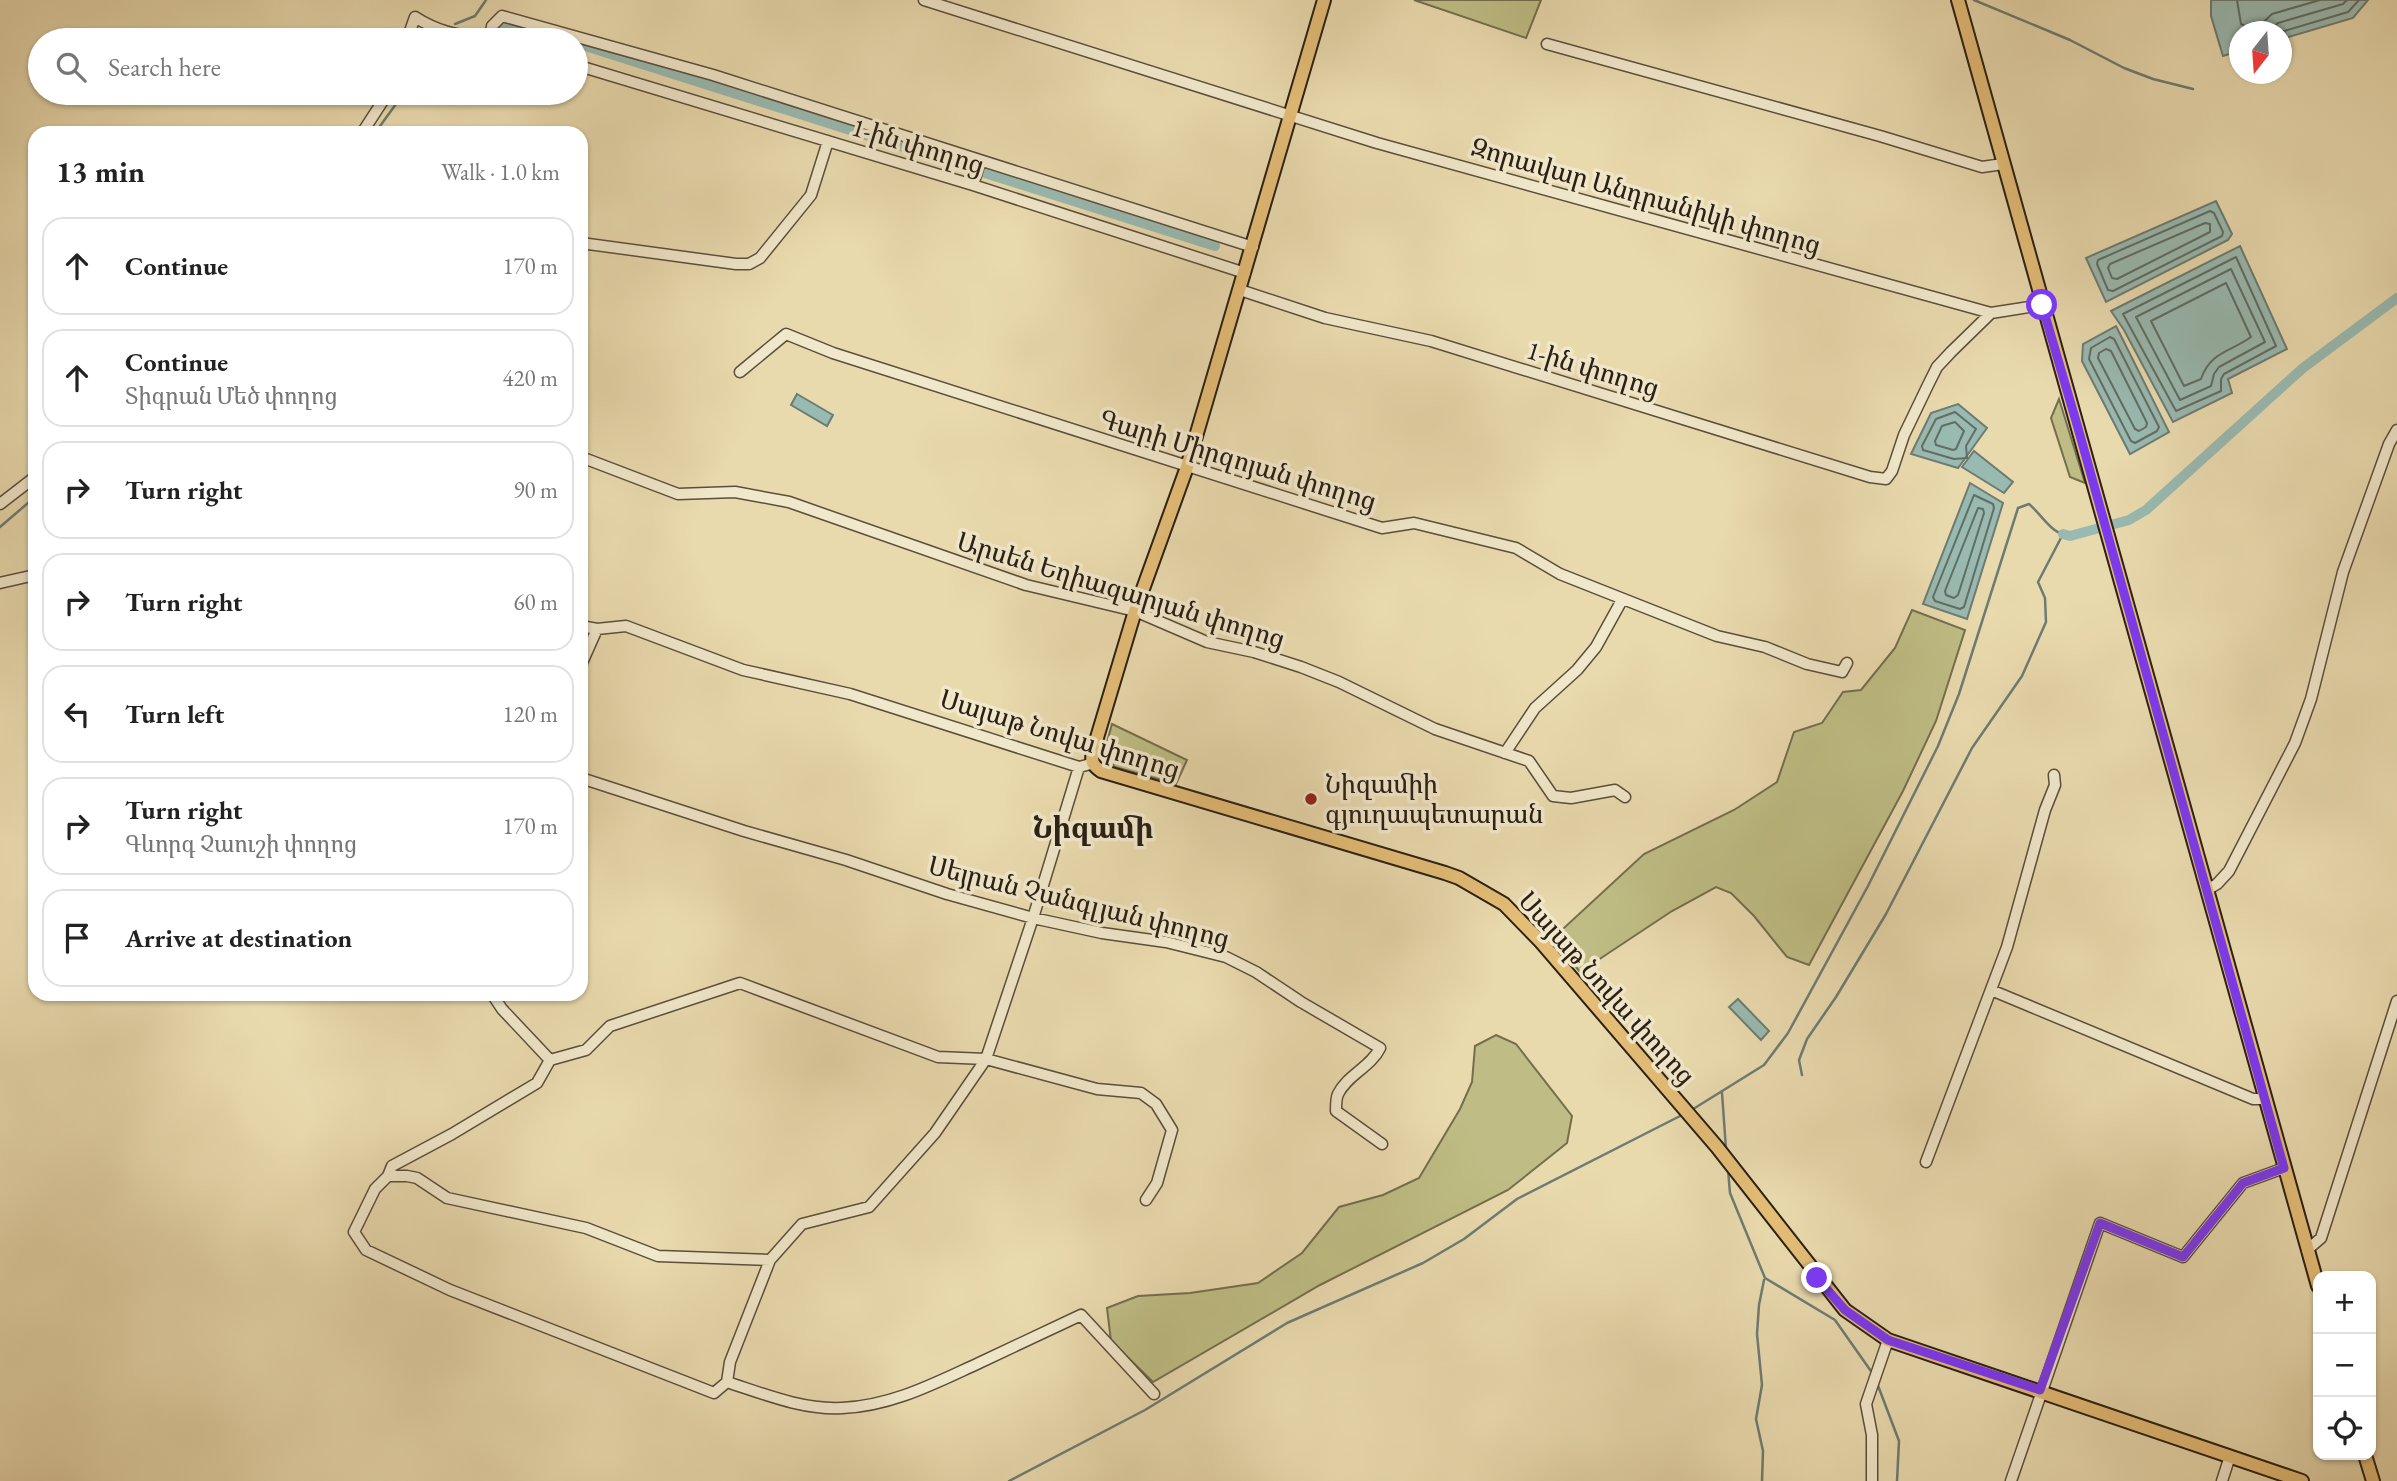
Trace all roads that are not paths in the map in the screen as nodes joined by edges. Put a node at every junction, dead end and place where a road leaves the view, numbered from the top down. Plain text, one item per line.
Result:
1 (925, 0) edge
2 (1324, 0) edge
3 (1958, 0) edge
4 (411, 28) edge
5 (434, 28) edge
6 (492, 28) edge
7 (545, 28) edge
8 (588, 40) edge
9 (1547, 44) dead end
10 (588, 69) edge
11 (380, 105) edge
12 (1291, 116) junction
13 (367, 126) edge
14 (828, 141) junction
15 (980, 162) junction
16 (2003, 164) junction
17 (973, 185) junction
18 (588, 244) edge
19 (1253, 247) junction
20 (1245, 273) junction
21 (1240, 290) junction
22 (2042, 305) junction
23 (1991, 313) junction
24 (740, 372) dead end
25 (2397, 430) edge
26 (588, 460) edge
27 (1187, 467) junction
28 (28, 482) edge
29 (0, 504) edge
30 (28, 577) edge
31 (0, 583) edge
32 (1622, 600) junction
33 (1135, 611) junction
34 (588, 627) edge
35 (597, 629) junction
36 (588, 649) edge
37 (1847, 663) dead end
38 (1505, 753) junction
39 (1092, 762) junction
40 (1079, 767) junction
41 (2054, 775) dead end
42 (588, 780) edge
43 (1625, 797) dead end
44 (2207, 890) junction
45 (1033, 918) junction
46 (1991, 990) junction
47 (497, 1001) edge
48 (2397, 1001) edge
49 (986, 1059) junction
50 (550, 1060) junction
51 (2266, 1099) junction
52 (1382, 1144) dead end
53 (1926, 1162) dead end
54 (2284, 1168) junction
55 (388, 1176) junction
56 (1146, 1200) dead end
57 (2307, 1250) junction
58 (770, 1260) junction
59 (2313, 1271) edge
60 (1888, 1340) junction
61 (727, 1382) junction
62 (2040, 1390) junction
63 (1154, 1394) dead end
64 (2230, 1456) junction
65 (2367, 1460) edge
66 (2272, 1476) edge
67 (1872, 1481) edge
68 (2011, 1481) edge
69 (2222, 1481) edge
70 (2302, 1481) edge
71 (2373, 1481) edge

1 - 12 street, Զորավար Անդրանիկի փողոց
2 - 12 main road
3 - 16 main road
4 - 5 street
6 - 7 street
8 - 15 street
9 - 16 street
10 - 14 street, 1-ին փողոց
11 - 13 street
12 - 19 main road
12 - 23 street, Զորավար Անդրանիկի փողոց
14 - 17 street, 1-ին փողոց
14 - 18 street
15 - 17 street
15 - 19 street
16 - 22 main road
17 - 20 street, 1-ին փողոց
19 - 20 main road
20 - 21 main road
21 - 23 street, 1-ին փողոց
21 - 27 main road
22 - 23 street
22 - 44 main road
24 - 27 street, Գարի Միրզոյան փողոց
25 - 44 street
26 - 33 street, Արսեն Եղիազարյան փողոց
27 - 32 street, Գարի Միրզոյան փողոց
27 - 33 main road
28 - 29 street
30 - 31 street
32 - 37 street, Գարի Միրզոյան փողոց
32 - 38 street
33 - 38 street, Արսեն Եղիազարյան փողոց
33 - 39 main road
34 - 35 street, Սայաթ Նովա փողոց
35 - 36 street
35 - 40 street, Սայաթ Նովա փողոց
38 - 43 street, Արսեն Եղիազարյան փողոց
39 - 40 street, Սայաթ Նովա փողոց
39 - 60 main road, Սայաթ Նովա փողոց
40 - 45 street
41 - 46 street
42 - 45 street, Սեյրան Չանգլյան փողոց
44 - 51 main road
45 - 49 street
45 - 52 street, Սեյրան Չանգլյան փողոց
46 - 51 street
46 - 53 street
47 - 50 street
48 - 57 street
49 - 50 street
49 - 56 street
49 - 58 street
50 - 55 street
51 - 54 main road
54 - 57 main road
54 - 62 street
55 - 58 street
55 - 61 street
57 - 59 main road
58 - 61 street
60 - 62 main road, Սայաթ Նովա փողոց
60 - 67 street
61 - 63 street
62 - 64 main road, Սայաթ Նովա փողոց
62 - 68 street
64 - 66 main road, Սայաթ Նովա փողոց
64 - 69 street
65 - 71 main road
66 - 70 main road, Սայաթ Նովա փողոց

